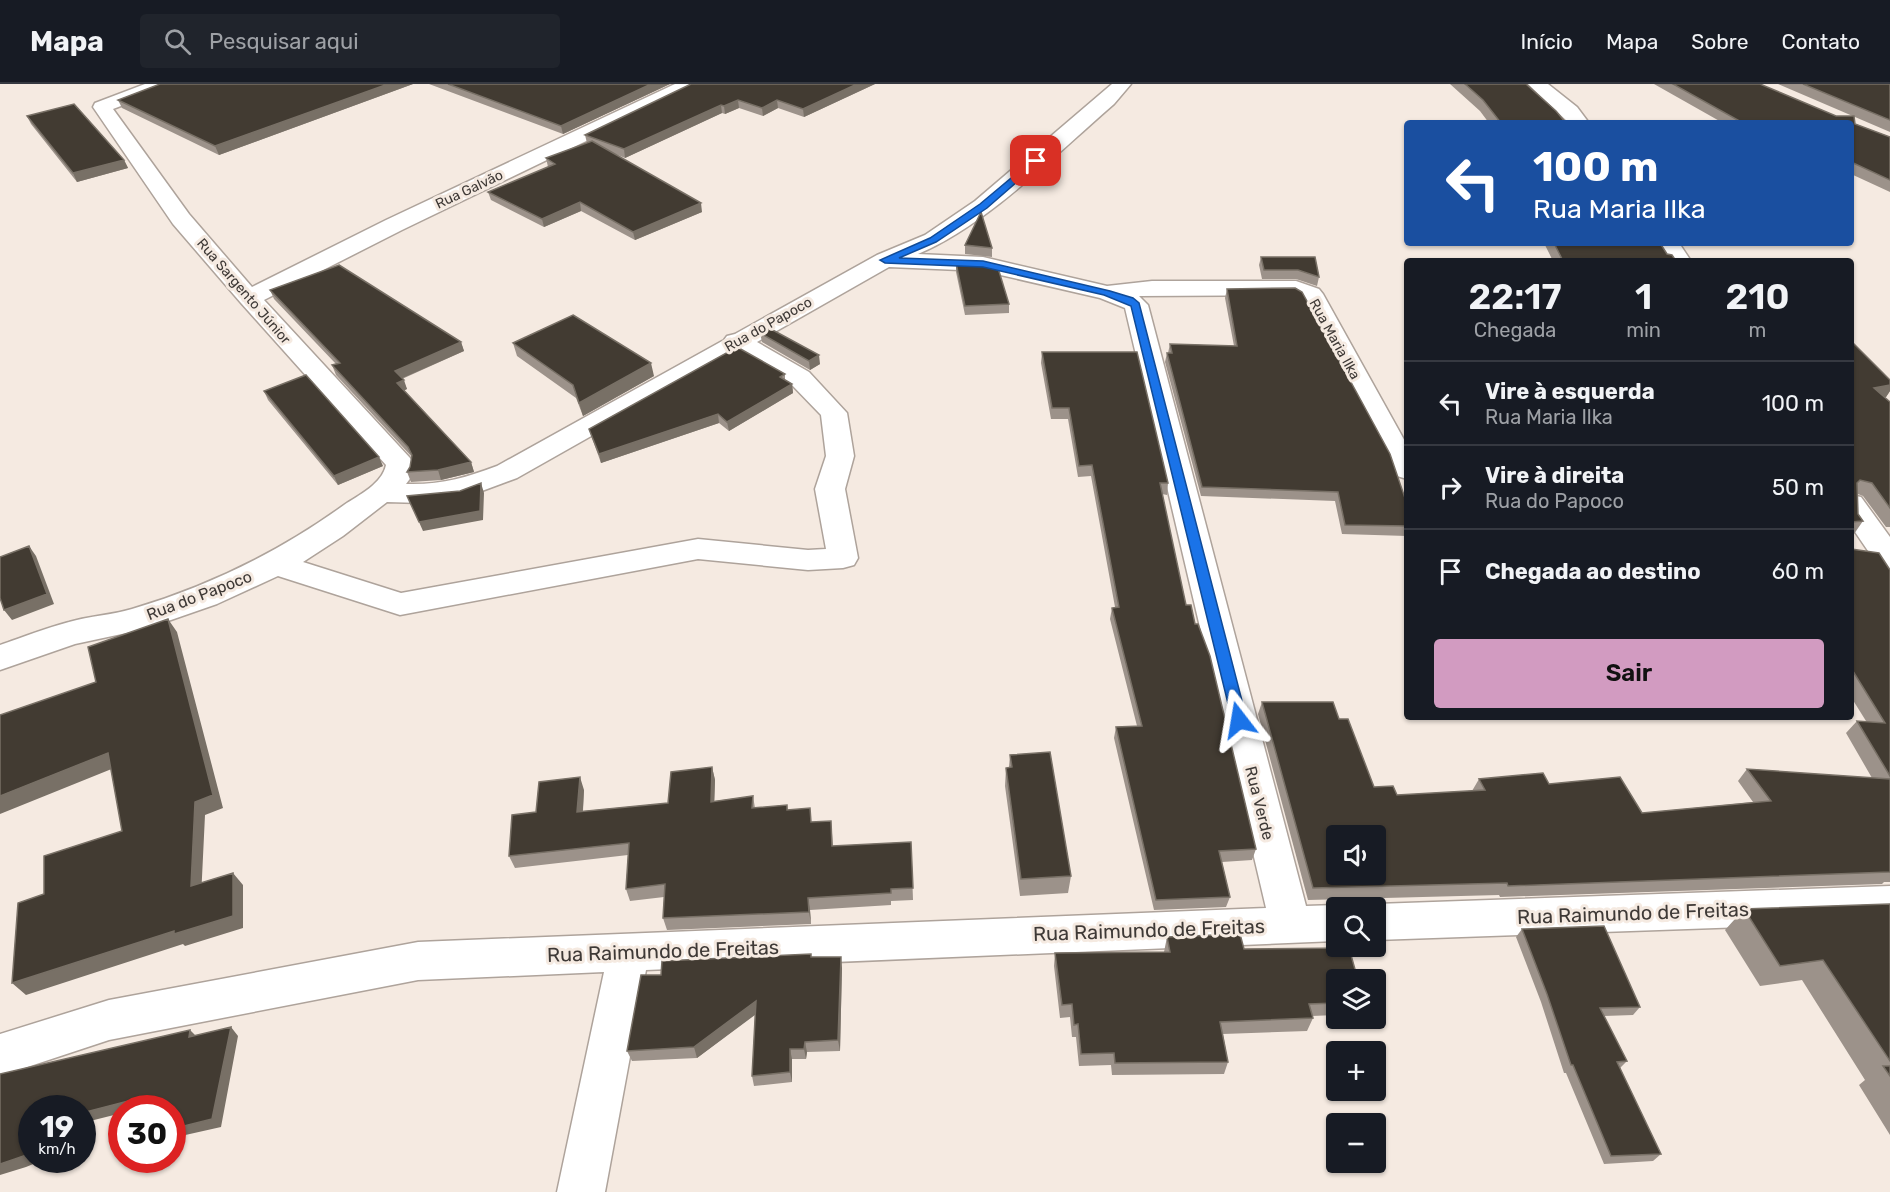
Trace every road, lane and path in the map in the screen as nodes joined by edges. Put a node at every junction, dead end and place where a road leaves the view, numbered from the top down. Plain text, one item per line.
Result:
1 (162, 84) edge
2 (690, 84) edge
3 (1122, 84) edge
4 (1537, 84) edge
5 (1578, 120) edge
6 (885, 260) junction
7 (1118, 297) junction
8 (249, 298) junction
9 (736, 341) junction
10 (400, 464) joint
11 (1404, 464) edge
12 (381, 493) junction
13 (1854, 508) edge
14 (1887, 550) edge
15 (276, 564) junction
16 (0, 658) edge
17 (1890, 904) edge
18 (1386, 922) edge
19 (1326, 923) edge
20 (1290, 924) junction
21 (629, 952) junction
22 (0, 1055) edge
23 (581, 1192) edge

1 - 8 street, Rua Sargento Júnior
2 - 8 street, Rua Galvão
3 - 6 street, Rua do Papoco
4 - 5 street
6 - 7 street, Rua Maria Ilka
6 - 9 street, Rua do Papoco
7 - 11 street, Rua Maria Ilka
7 - 20 street, Rua Verde
8 - 10 street, Rua Sargento Júnior
9 - 12 street, Rua do Papoco
9 - 15 street
10 - 12 street, Rua do Papoco
12 - 15 street, Rua do Papoco
13 - 14 street
15 - 16 street, Rua do Papoco
17 - 18 street, Rua Raimundo de Freitas
19 - 20 street, Rua Raimundo de Freitas
20 - 21 street, Rua Raimundo de Freitas
21 - 22 street, Rua Raimundo de Freitas
21 - 23 street

